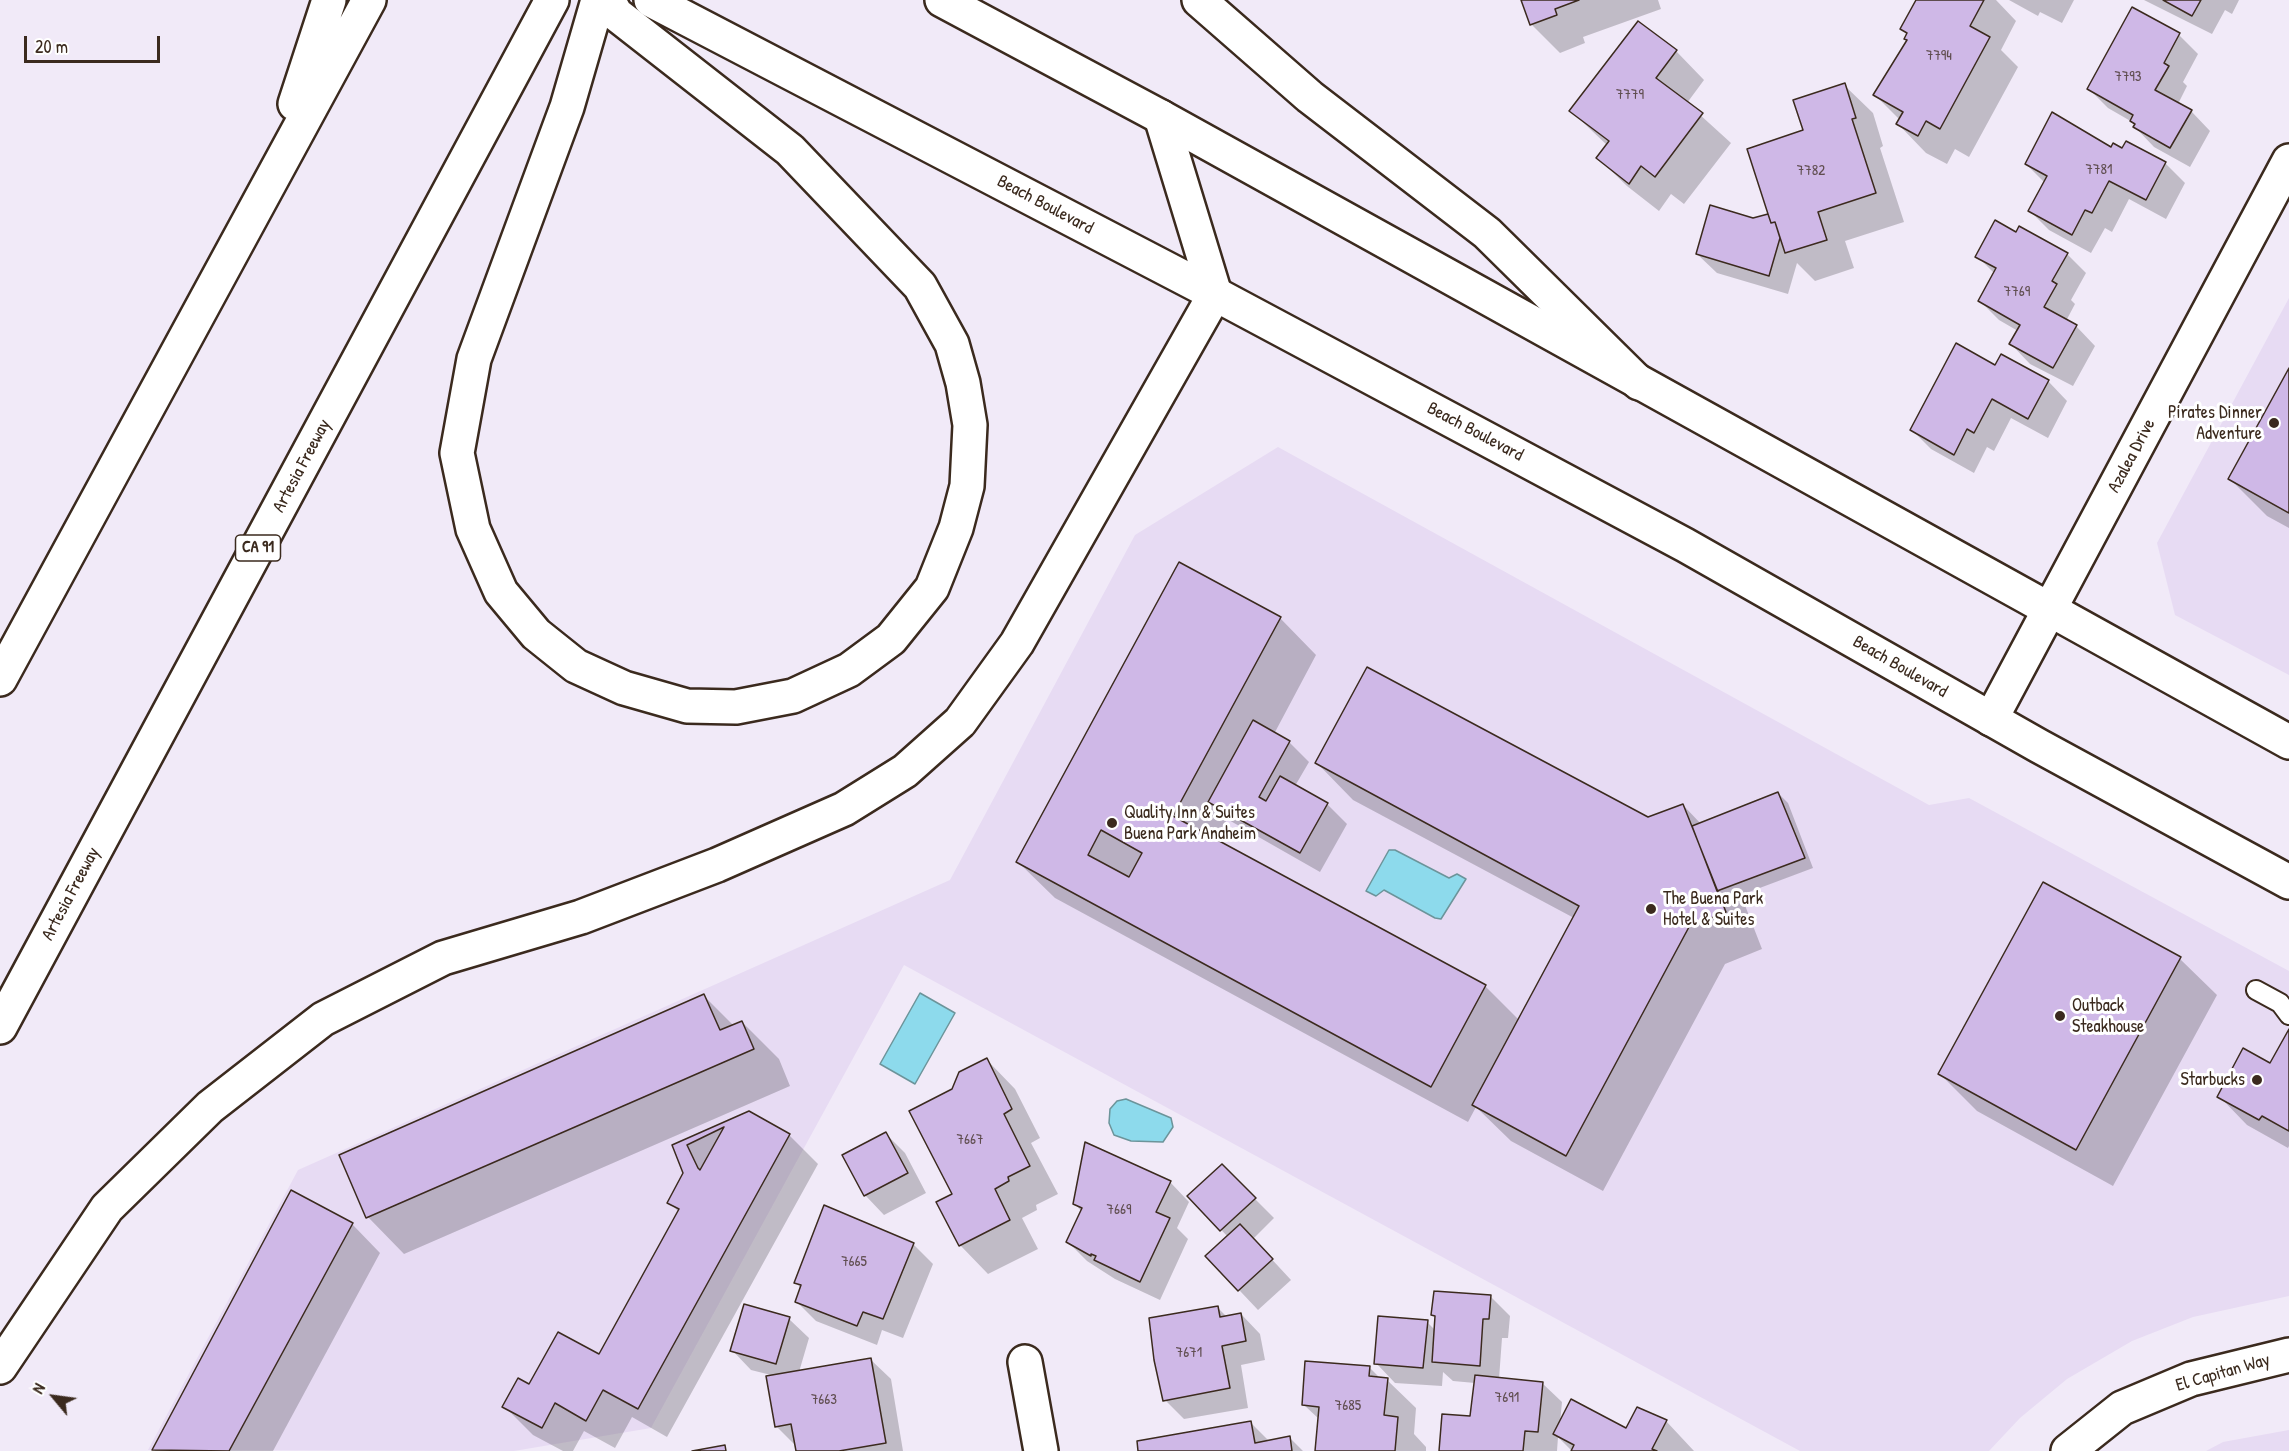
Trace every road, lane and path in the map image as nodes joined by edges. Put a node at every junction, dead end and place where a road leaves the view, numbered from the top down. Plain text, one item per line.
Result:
1 (329, 0) edge
2 (369, 0) edge
3 (552, 0) edge
4 (598, 0) edge
5 (608, 0) edge
6 (651, 0) edge
7 (942, 0) edge
8 (1198, 0) edge
9 (1161, 117) junction
10 (2289, 161) edge
11 (270, 182) junction
12 (1215, 294) junction
13 (1639, 383) junction
14 (2050, 610) junction
15 (0, 679) edge
16 (1991, 719) junction
17 (2289, 742) edge
18 (2289, 882) edge
19 (2256, 990) dead end
20 (2289, 1015) edge
21 (0, 1027) edge
22 (2289, 1355) edge
23 (1025, 1362) dead end
24 (0, 1367) edge
25 (1041, 1451) edge
26 (2068, 1451) edge

1 - 11 main road
2 - 11 main road
3 - 21 main road, Artesia Freeway / CA 91
4 - 5 main road
6 - 12 main road, Beach Boulevard
7 - 9 main road
8 - 13 main road
9 - 12 main road
9 - 13 main road
10 - 14 main road, Azalea Drive
11 - 15 main road
12 - 16 main road, Beach Boulevard
12 - 24 main road
13 - 14 main road
14 - 16 main road, Azalea Drive
14 - 17 main road
16 - 18 main road, Beach Boulevard
19 - 20 lane
22 - 26 main road, El Capitan Way
23 - 25 main road

